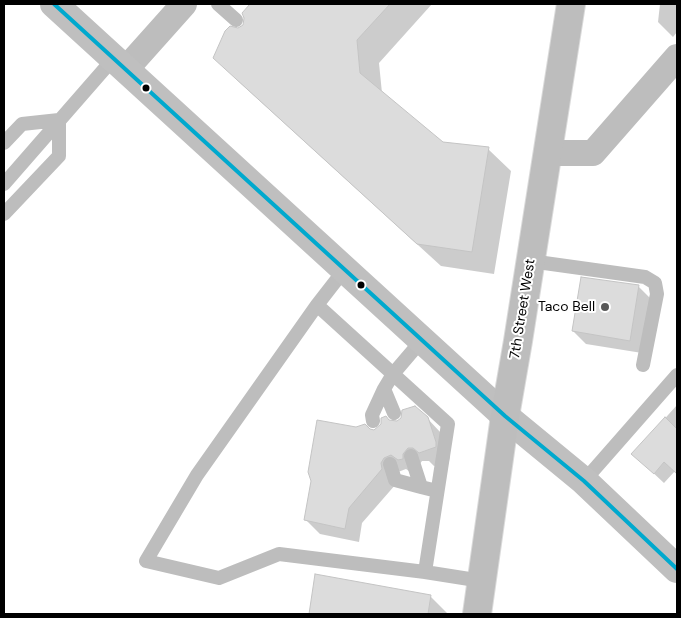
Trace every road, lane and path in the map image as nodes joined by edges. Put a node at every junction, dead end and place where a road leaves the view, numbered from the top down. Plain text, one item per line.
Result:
1 (54, 4) edge
2 (184, 4) edge
3 (218, 4) edge
4 (571, 4) edge
5 (236, 20) dead end
6 (677, 57) edge
7 (120, 64) junction
8 (59, 120) junction
9 (4, 143) edge
10 (548, 153) junction
11 (4, 184) edge
12 (4, 214) edge
13 (530, 261) junction
14 (345, 269) junction
15 (317, 305) junction
16 (422, 340) junction
17 (643, 365) dead end
18 (393, 374) junction
19 (677, 375) edge
20 (384, 389) junction
21 (394, 413) dead end
22 (505, 416) junction
23 (373, 421) dead end
24 (411, 456) dead end
25 (390, 464) dead end
26 (584, 481) junction
27 (421, 487) junction
28 (438, 491) junction
29 (677, 569) edge
30 (425, 572) junction
31 (482, 581) junction
32 (477, 614) edge

1 - 7 street
2 - 7 street
3 - 5 lane
4 - 10 main road, 7th Street West
6 - 10 street
7 - 8 lane
7 - 14 street
8 - 9 lane
8 - 11 lane
8 - 12 lane
10 - 13 main road, 7th Street West
13 - 17 lane
13 - 22 main road, 7th Street West
14 - 15 lane
14 - 16 street
15 - 18 lane
15 - 30 lane
16 - 18 lane
16 - 22 street
18 - 20 lane
18 - 28 lane
19 - 26 lane
20 - 21 lane
20 - 23 lane
22 - 26 street
22 - 31 main road, 7th Street West
24 - 27 lane
25 - 27 lane
26 - 29 street
27 - 28 lane
28 - 30 lane
30 - 31 lane
31 - 32 main road, 7th Street West

